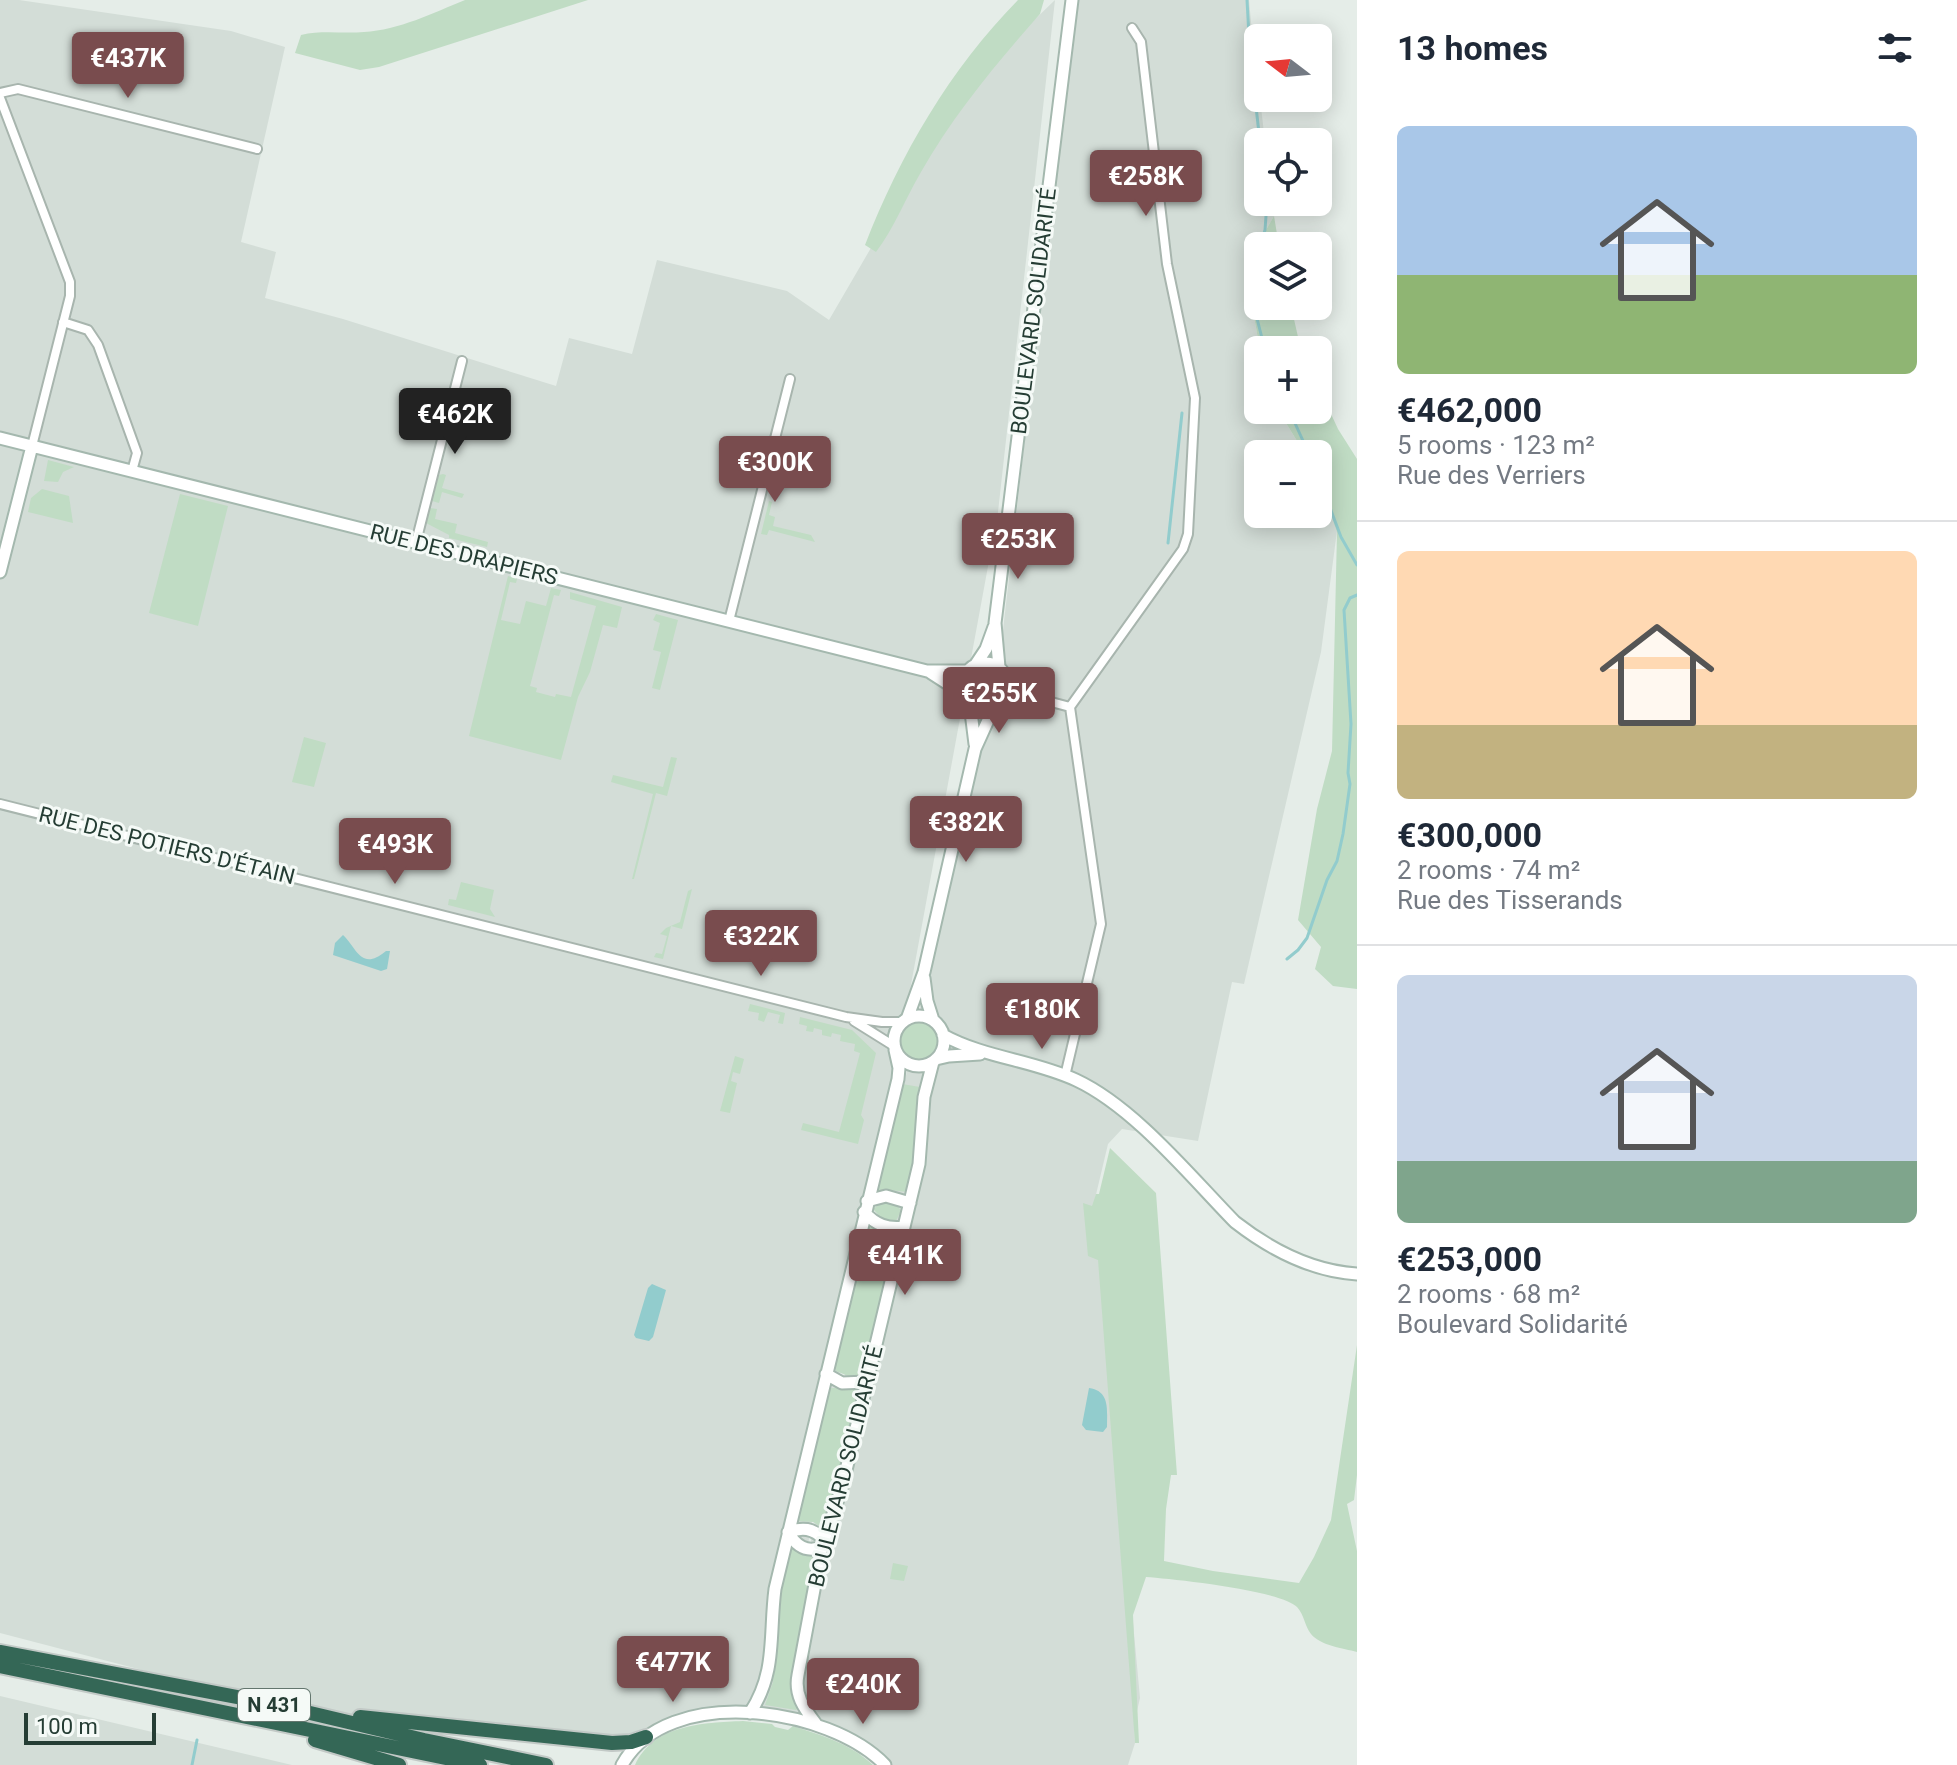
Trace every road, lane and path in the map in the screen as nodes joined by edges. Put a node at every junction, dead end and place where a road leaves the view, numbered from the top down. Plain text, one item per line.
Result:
1 (1072, 0) edge
2 (1132, 28) dead end
3 (0, 96) edge
4 (257, 149) dead end
5 (63, 322) junction
6 (462, 361) dead end
7 (790, 379) dead end
8 (0, 438) edge
9 (32, 446) junction
10 (132, 471) junction
11 (416, 542) junction
12 (0, 572) edge
13 (729, 621) junction
14 (995, 623) junction
15 (971, 667) junction
16 (999, 667) junction
17 (927, 671) junction
18 (1007, 681) junction
19 (962, 693) junction
20 (1040, 699) junction
21 (970, 704) junction
22 (998, 704) junction
23 (1070, 707) junction
24 (975, 749) junction
25 (0, 804) edge
26 (924, 972) junction
27 (846, 1017) junction
28 (904, 1020) junction
29 (933, 1020) junction
30 (943, 1035) junction
31 (894, 1048) junction
32 (984, 1054) junction
33 (934, 1061) junction
34 (1065, 1076) junction
35 (910, 1203) junction
36 (866, 1207) junction
37 (904, 1227) junction
38 (1357, 1274) edge
39 (826, 1374) junction
40 (867, 1382) junction
41 (788, 1532) junction
42 (823, 1543) junction
43 (0, 1652) edge
44 (0, 1666) edge
45 (268, 1703) junction
46 (215, 1710) junction
47 (750, 1713) junction
48 (816, 1724) junction
49 (646, 1737) junction
50 (623, 1762) edge
51 (399, 1765) edge
52 (480, 1765) edge
53 (546, 1765) edge
54 (885, 1765) edge

1 - 14 main road, BOULEVARD SOLIDARITÉ
2 - 23 street
3 - 4 street
3 - 5 street
5 - 9 street
5 - 10 street
6 - 11 street
7 - 13 street
8 - 9 main road, RUE DES DRAPIERS
9 - 10 main road, RUE DES DRAPIERS
9 - 12 main road
10 - 11 main road, RUE DES DRAPIERS
11 - 13 main road, RUE DES DRAPIERS
13 - 17 main road, RUE DES DRAPIERS
14 - 15 main road, BOULEVARD SOLIDARITÉ
14 - 16 main road, BOULEVARD SOLIDARITÉ
15 - 16 main road
15 - 17 main road, RUE DES DRAPIERS
15 - 19 main road
16 - 18 main road
17 - 19 main road, RUE DES DRAPIERS
18 - 20 street
18 - 22 main road
19 - 21 main road
20 - 22 street
20 - 23 street
21 - 22 main road
21 - 24 main road
22 - 24 main road
23 - 34 street
24 - 26 main road
25 - 27 street, RUE DES POTIERS D'ÉTAIN
26 - 28 main road
26 - 29 main road
27 - 28 street, RUE DES POTIERS D'ÉTAIN
27 - 31 street, RUE DES POTIERS D'ÉTAIN
28 - 29 main road
28 - 31 main road
29 - 30 main road
30 - 32 main road
30 - 33 main road
31 - 33 main road
31 - 36 main road, BOULEVARD SOLIDARITÉ
32 - 33 main road
32 - 34 main road
33 - 35 main road, BOULEVARD SOLIDARITÉ
34 - 38 main road
35 - 36 main road
35 - 37 main road, BOULEVARD SOLIDARITÉ
36 - 37 main road
36 - 39 main road, BOULEVARD SOLIDARITÉ
37 - 40 main road, BOULEVARD SOLIDARITÉ
39 - 40 main road
39 - 41 main road, BOULEVARD SOLIDARITÉ
40 - 42 main road, BOULEVARD SOLIDARITÉ
41 - 42 main road
41 - 42 main road
41 - 47 main road, BOULEVARD SOLIDARITÉ
42 - 48 main road, BOULEVARD SOLIDARITÉ
43 - 45 highway, N 431
44 - 46 highway, N 431
45 - 49 highway
45 - 53 highway, N 431
46 - 51 highway
46 - 52 highway, N 431
47 - 48 main road
47 - 49 main road
48 - 54 main road
49 - 50 main road

